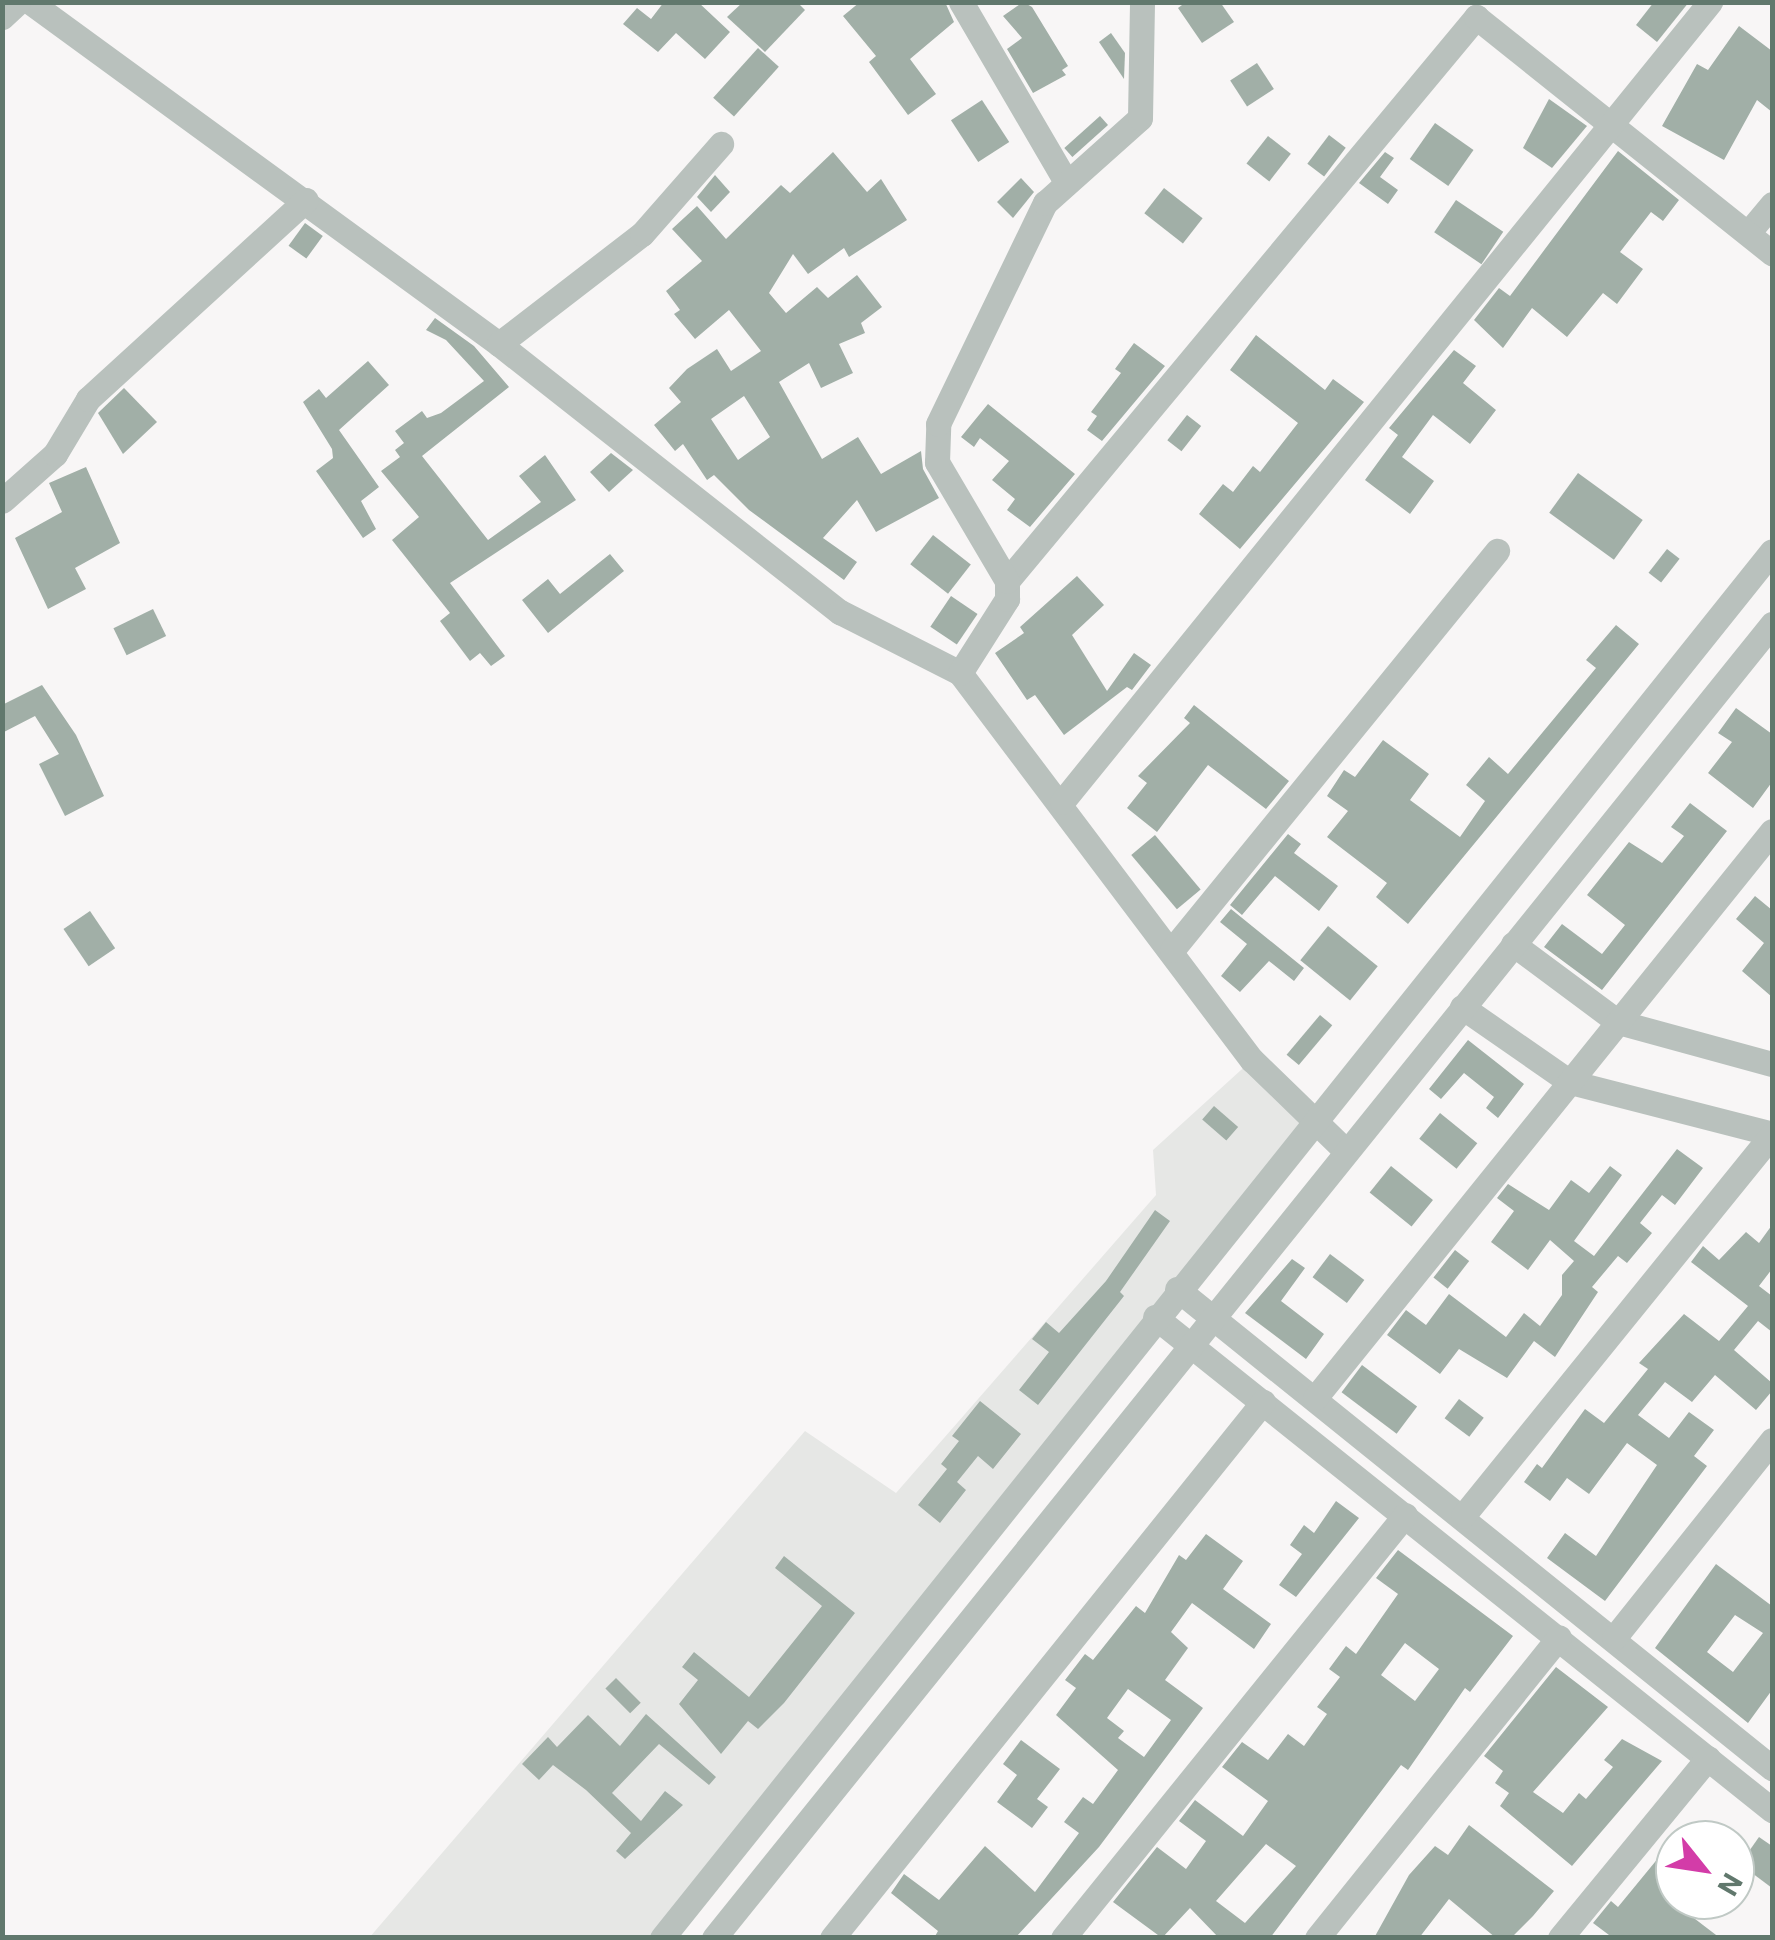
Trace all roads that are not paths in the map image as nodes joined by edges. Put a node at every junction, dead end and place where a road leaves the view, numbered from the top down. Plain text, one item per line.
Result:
1 (18, 2) edge
2 (30, 2) edge
3 (961, 2) edge
4 (1142, 2) edge
5 (1710, 2) edge
6 (2, 17) edge
7 (1613, 122) junction
8 (721, 144) dead end
9 (1066, 182) junction
10 (306, 200) junction
11 (1772, 204) edge
12 (1748, 234) junction
13 (1772, 253) edge
14 (499, 344) junction
15 (2, 501) edge
16 (1497, 551) dead end
17 (1772, 551) edge
18 (1006, 581) junction
19 (1772, 624) edge
20 (960, 672) junction
21 (1062, 802) junction
22 (1772, 831) edge
23 (1513, 944) junction
24 (1172, 950) junction
25 (1462, 1007) junction
26 (1618, 1022) junction
27 (1772, 1064) edge
28 (1570, 1082) junction
29 (1312, 1122) junction
30 (1772, 1134) edge
31 (1346, 1151) junction
32 (1177, 1289) junction
33 (1155, 1317) junction
34 (1211, 1317) junction
35 (1191, 1344) junction
36 (1316, 1398) junction
37 (1263, 1402) junction
38 (1772, 1440) edge
39 (1405, 1514) junction
40 (1462, 1516) junction
41 (1559, 1637) junction
42 (1614, 1638) junction
43 (1708, 1758) junction
44 (1770, 1762) edge
45 (1772, 1810) edge
46 (662, 1938) edge
47 (714, 1938) edge
48 (832, 1938) edge
49 (1063, 1938) edge
50 (1316, 1938) edge
51 (1560, 1938) edge

1 - 6 street
2 - 10 street
3 - 9 street
4 - 9 street
5 - 7 street
7 - 12 street
7 - 18 street
7 - 21 street
8 - 14 street
9 - 18 street
10 - 14 street
10 - 15 street
11 - 12 street
12 - 13 street
14 - 20 street
16 - 24 street
17 - 29 street
18 - 20 street
19 - 23 street
20 - 21 street
21 - 24 street
22 - 26 street
23 - 25 street
23 - 26 street
24 - 29 street
25 - 28 street
25 - 31 street
26 - 27 street
26 - 28 street
28 - 30 street
28 - 36 street
29 - 31 street
29 - 32 street
30 - 40 street
31 - 34 street
32 - 33 street
32 - 34 street
33 - 35 street
33 - 46 street
34 - 35 street
34 - 36 street
35 - 37 street
35 - 47 street
36 - 40 street
37 - 39 street
37 - 48 street
38 - 42 street
39 - 41 street
39 - 49 street
40 - 42 street
41 - 43 street
41 - 50 street
42 - 44 street
43 - 45 street
43 - 51 street

